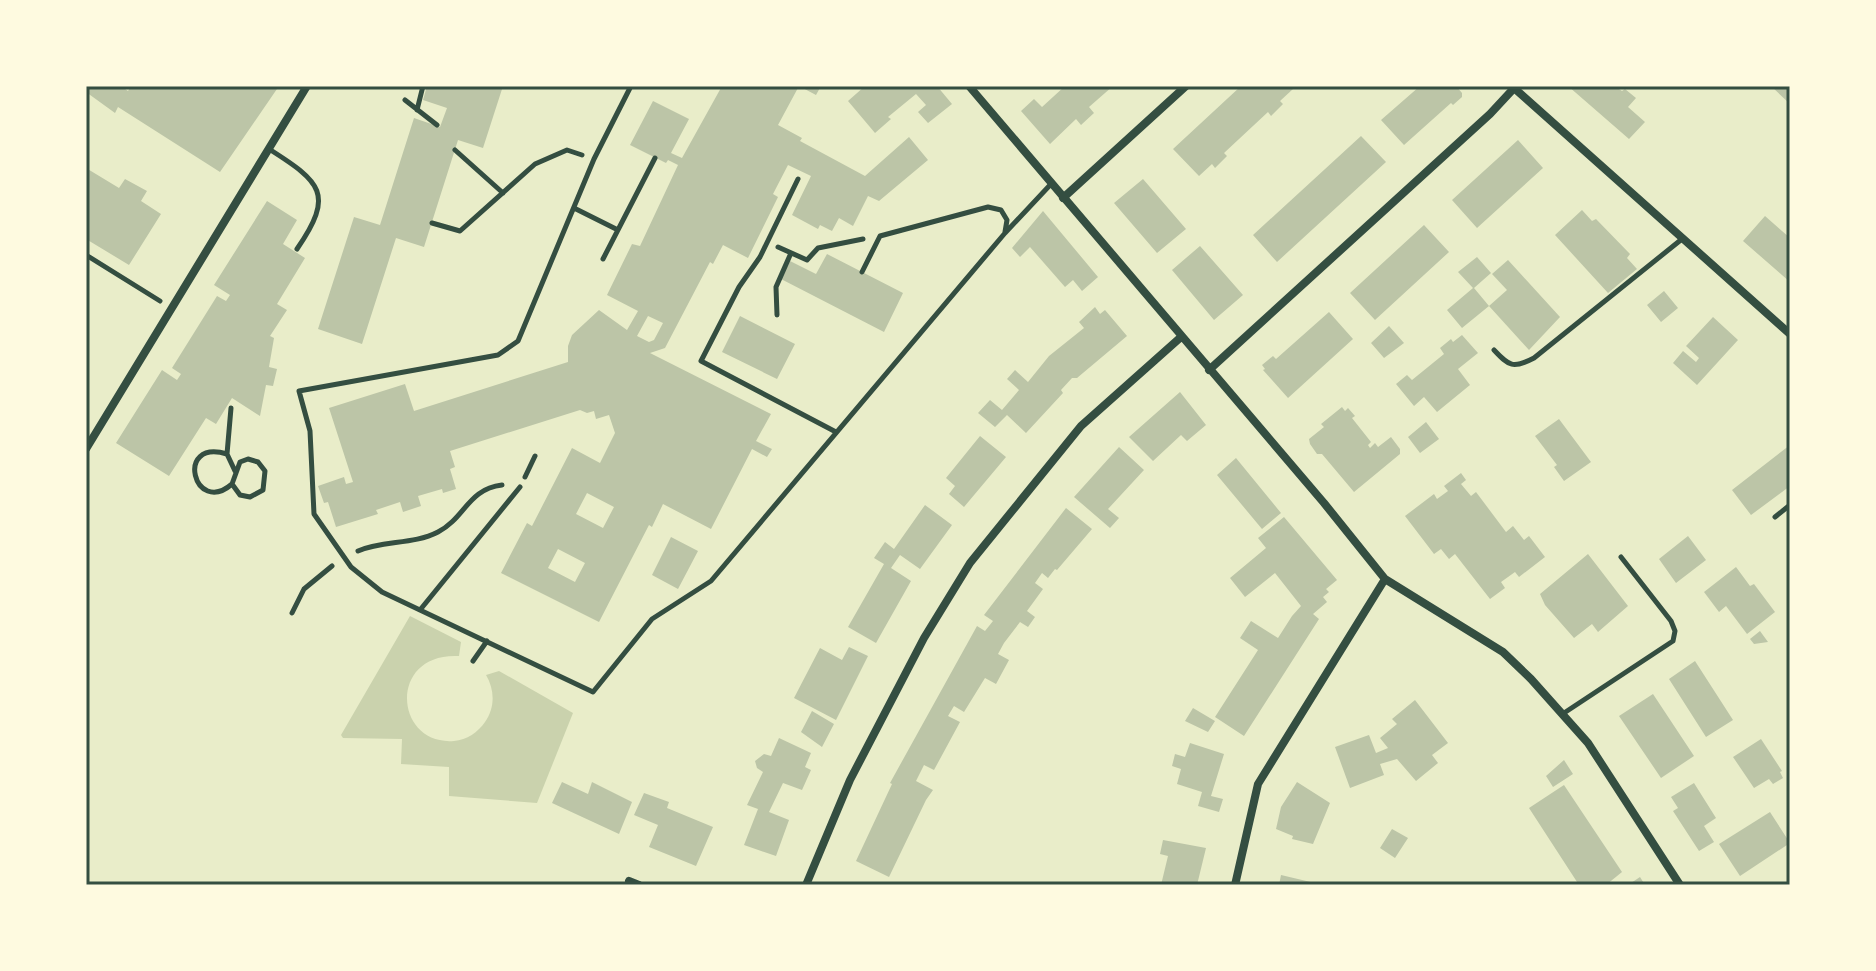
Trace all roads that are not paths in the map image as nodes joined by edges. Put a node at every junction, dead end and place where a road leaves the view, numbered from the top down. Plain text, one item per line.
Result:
1 (307, 86) edge
2 (631, 86) edge
3 (969, 86) edge
4 (1186, 86) edge
5 (1515, 87) edge
6 (269, 149) junction
7 (655, 158) dead end
8 (798, 179) dead end
9 (1051, 184) junction
10 (1063, 198) junction
11 (574, 208) junction
12 (618, 230) junction
13 (1005, 233) junction
14 (1682, 239) junction
15 (297, 249) dead end
16 (603, 259) dead end
17 (862, 272) dead end
18 (1790, 334) edge
19 (1181, 337) junction
20 (1494, 350) dead end
21 (1209, 370) junction
22 (836, 432) junction
23 (86, 449) edge
24 (520, 487) road end
25 (1790, 505) edge
26 (1775, 517) dead end
27 (1621, 557) dead end
28 (1385, 579) junction
29 (419, 611) junction
30 (487, 641) junction
31 (473, 661) dead end
32 (1564, 713) junction
33 (629, 881) dead end
34 (639, 885) edge
35 (806, 885) edge
36 (1235, 885) edge
37 (1680, 885) edge

1 - 6 street
2 - 11 lane
3 - 9 street
4 - 10 street
5 - 14 street
5 - 21 street
6 - 15 lane
6 - 23 street
7 - 12 lane
8 - 22 lane
9 - 10 street
9 - 13 lane
10 - 19 street
11 - 12 lane
11 - 29 lane
12 - 16 lane
13 - 17 lane
13 - 22 lane
14 - 18 street
14 - 20 lane
19 - 21 street
19 - 35 street
21 - 28 street
22 - 30 lane
24 - 29 lane
25 - 26 lane
27 - 32 lane
28 - 32 street
28 - 36 street
29 - 30 lane
30 - 31 lane
32 - 37 street
33 - 34 street

